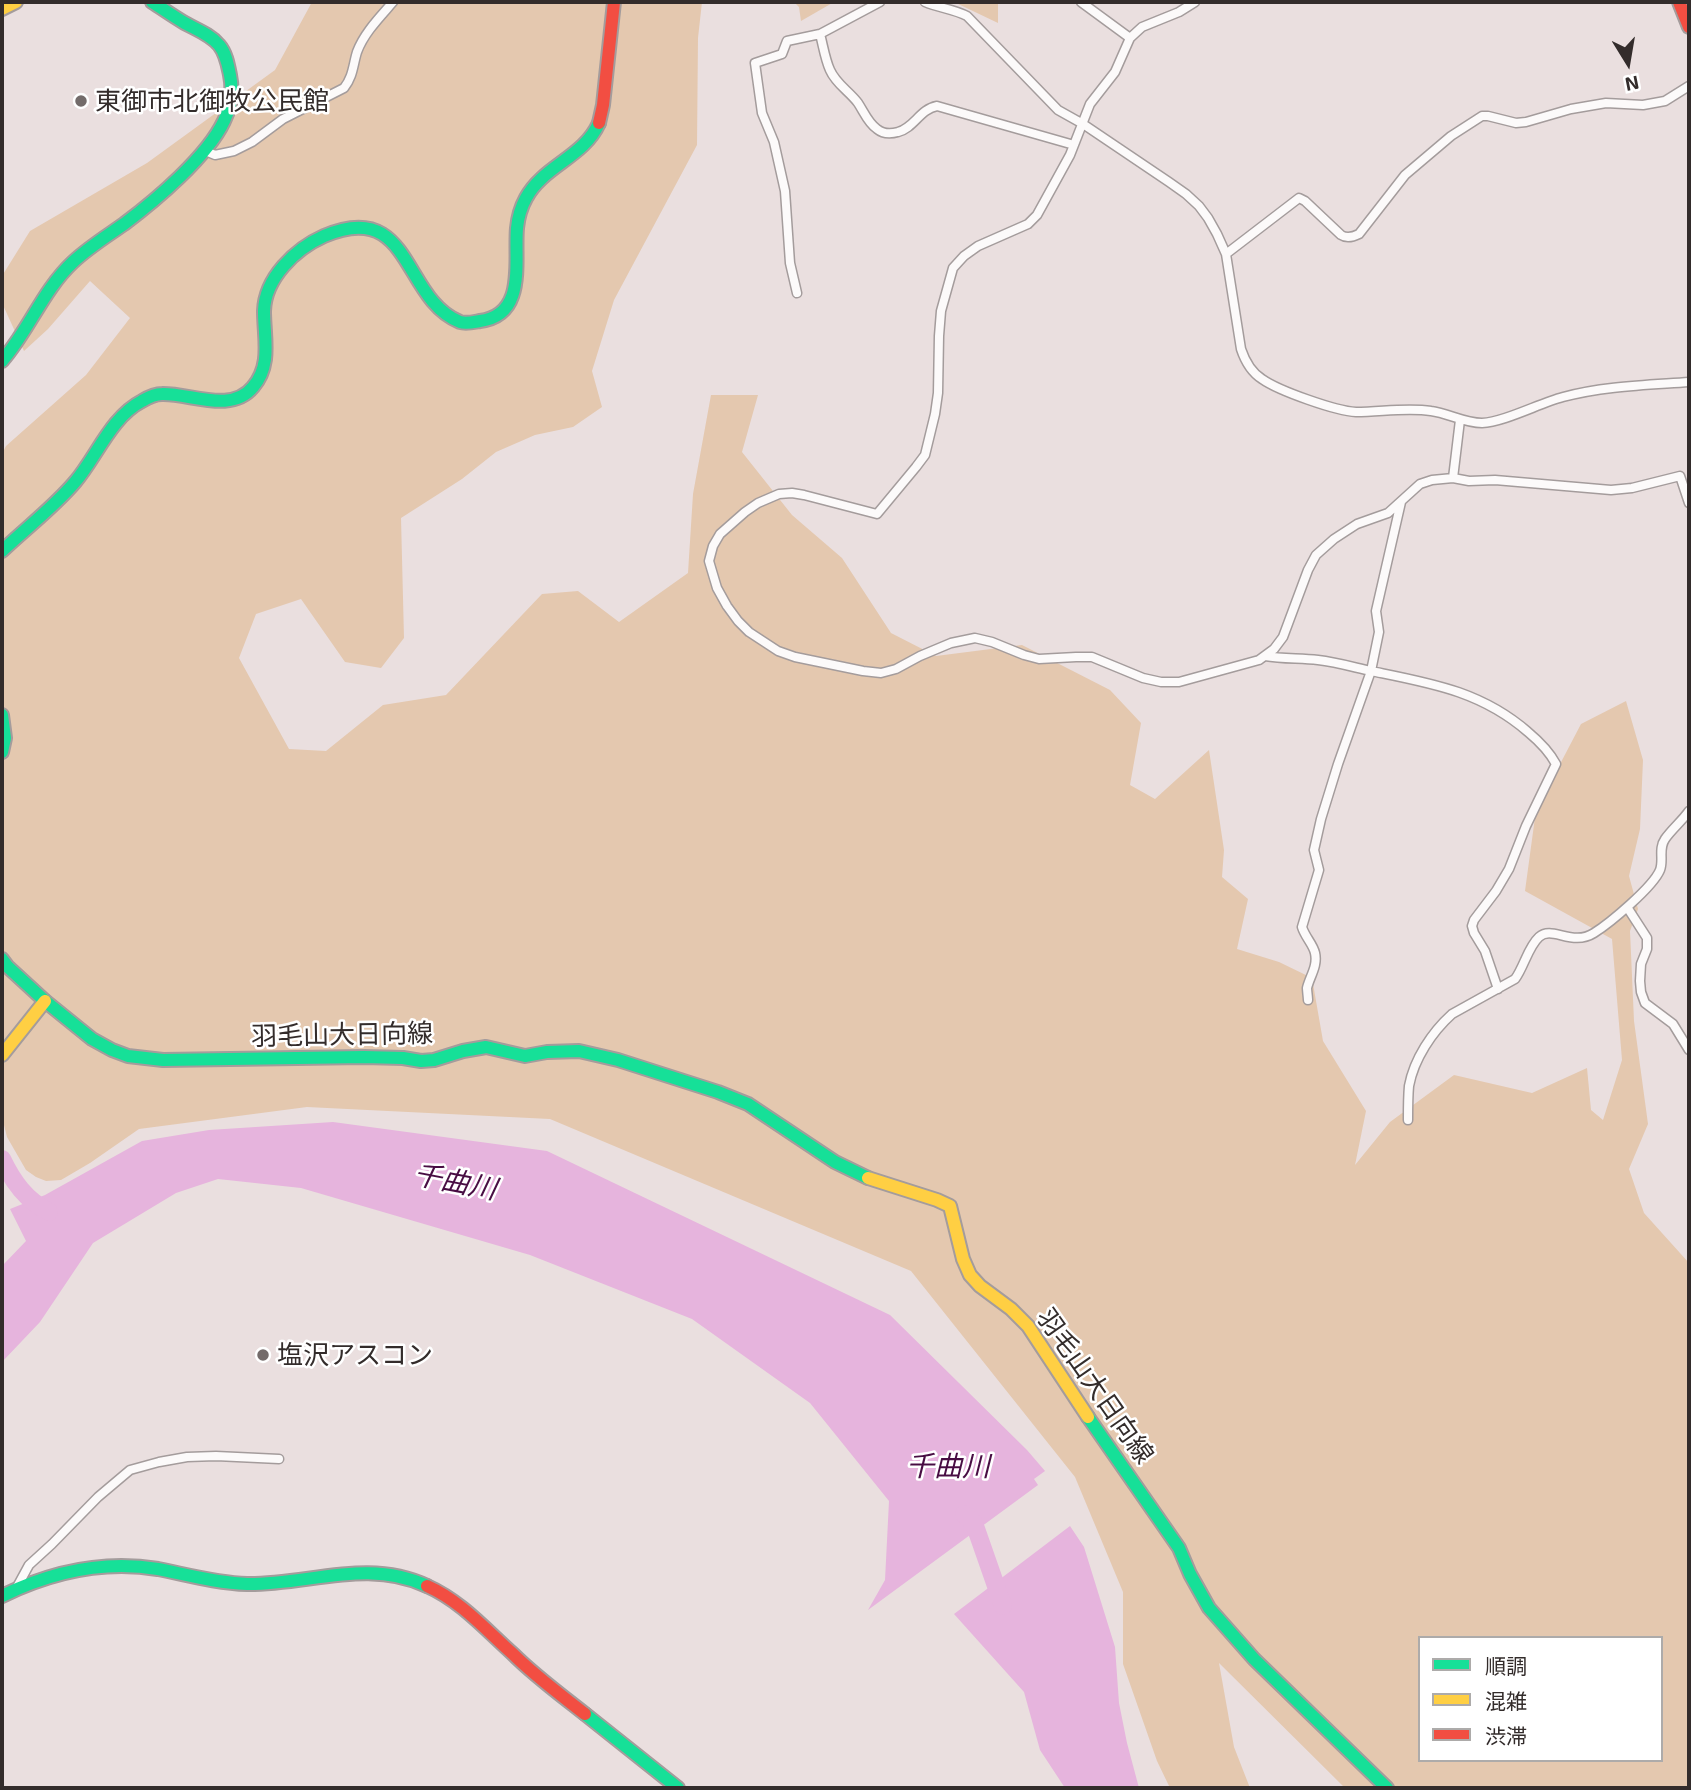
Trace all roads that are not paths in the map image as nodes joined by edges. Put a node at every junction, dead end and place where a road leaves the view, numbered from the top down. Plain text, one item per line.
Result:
1 (16, 2) edge
2 (152, 2) edge
3 (393, 2) edge
4 (614, 2) edge
5 (880, 2) edge
6 (925, 2) edge
7 (1081, 2) edge
8 (1195, 2) edge
9 (1679, 2) edge
10 (2, 9) edge
11 (1689, 27) edge
12 (820, 33) junction
13 (1130, 38) junction
14 (1689, 86) edge
15 (1083, 124) junction
16 (1074, 145) junction
17 (203, 150) junction
18 (1226, 254) junction
19 (797, 293) dead end
20 (2, 361) edge
21 (1689, 382) edge
22 (1460, 419) junction
23 (1453, 478) junction
24 (1401, 502) junction
25 (1689, 503) edge
26 (2, 551) edge
27 (1265, 656) junction
28 (1371, 671) junction
29 (2, 715) edge
30 (2, 752) edge
31 (1689, 811) edge
32 (1627, 907) junction
33 (2, 959) edge
34 (1498, 989) junction
35 (1308, 1000) dead end
36 (45, 1001) junction
37 (1689, 1050) edge
38 (2, 1055) edge
39 (1408, 1119) dead end
40 (279, 1459) dead end
41 (17, 1588) junction
42 (2, 1596) edge
43 (678, 1788) edge
44 (1387, 1788) edge

1 - 10 main road
2 - 17 main road
3 - 17 street
4 - 26 main road
5 - 12 street
6 - 15 street
7 - 13 street
8 - 13 street
9 - 11 main road
12 - 16 street
12 - 19 street
13 - 15 street
14 - 18 street
15 - 16 street
15 - 18 street
16 - 27 street
17 - 20 main road
18 - 22 street
21 - 22 street
22 - 23 street
23 - 24 street
23 - 25 street
24 - 27 street
24 - 28 street
27 - 28 street
28 - 34 street
28 - 35 street
29 - 30 main road
31 - 32 street
32 - 34 street
32 - 37 street
33 - 36 main road, 羽毛山大日向線
34 - 39 street
36 - 38 main road
36 - 44 main road, 羽毛山大日向線
40 - 41 street
41 - 42 main road
41 - 43 main road

